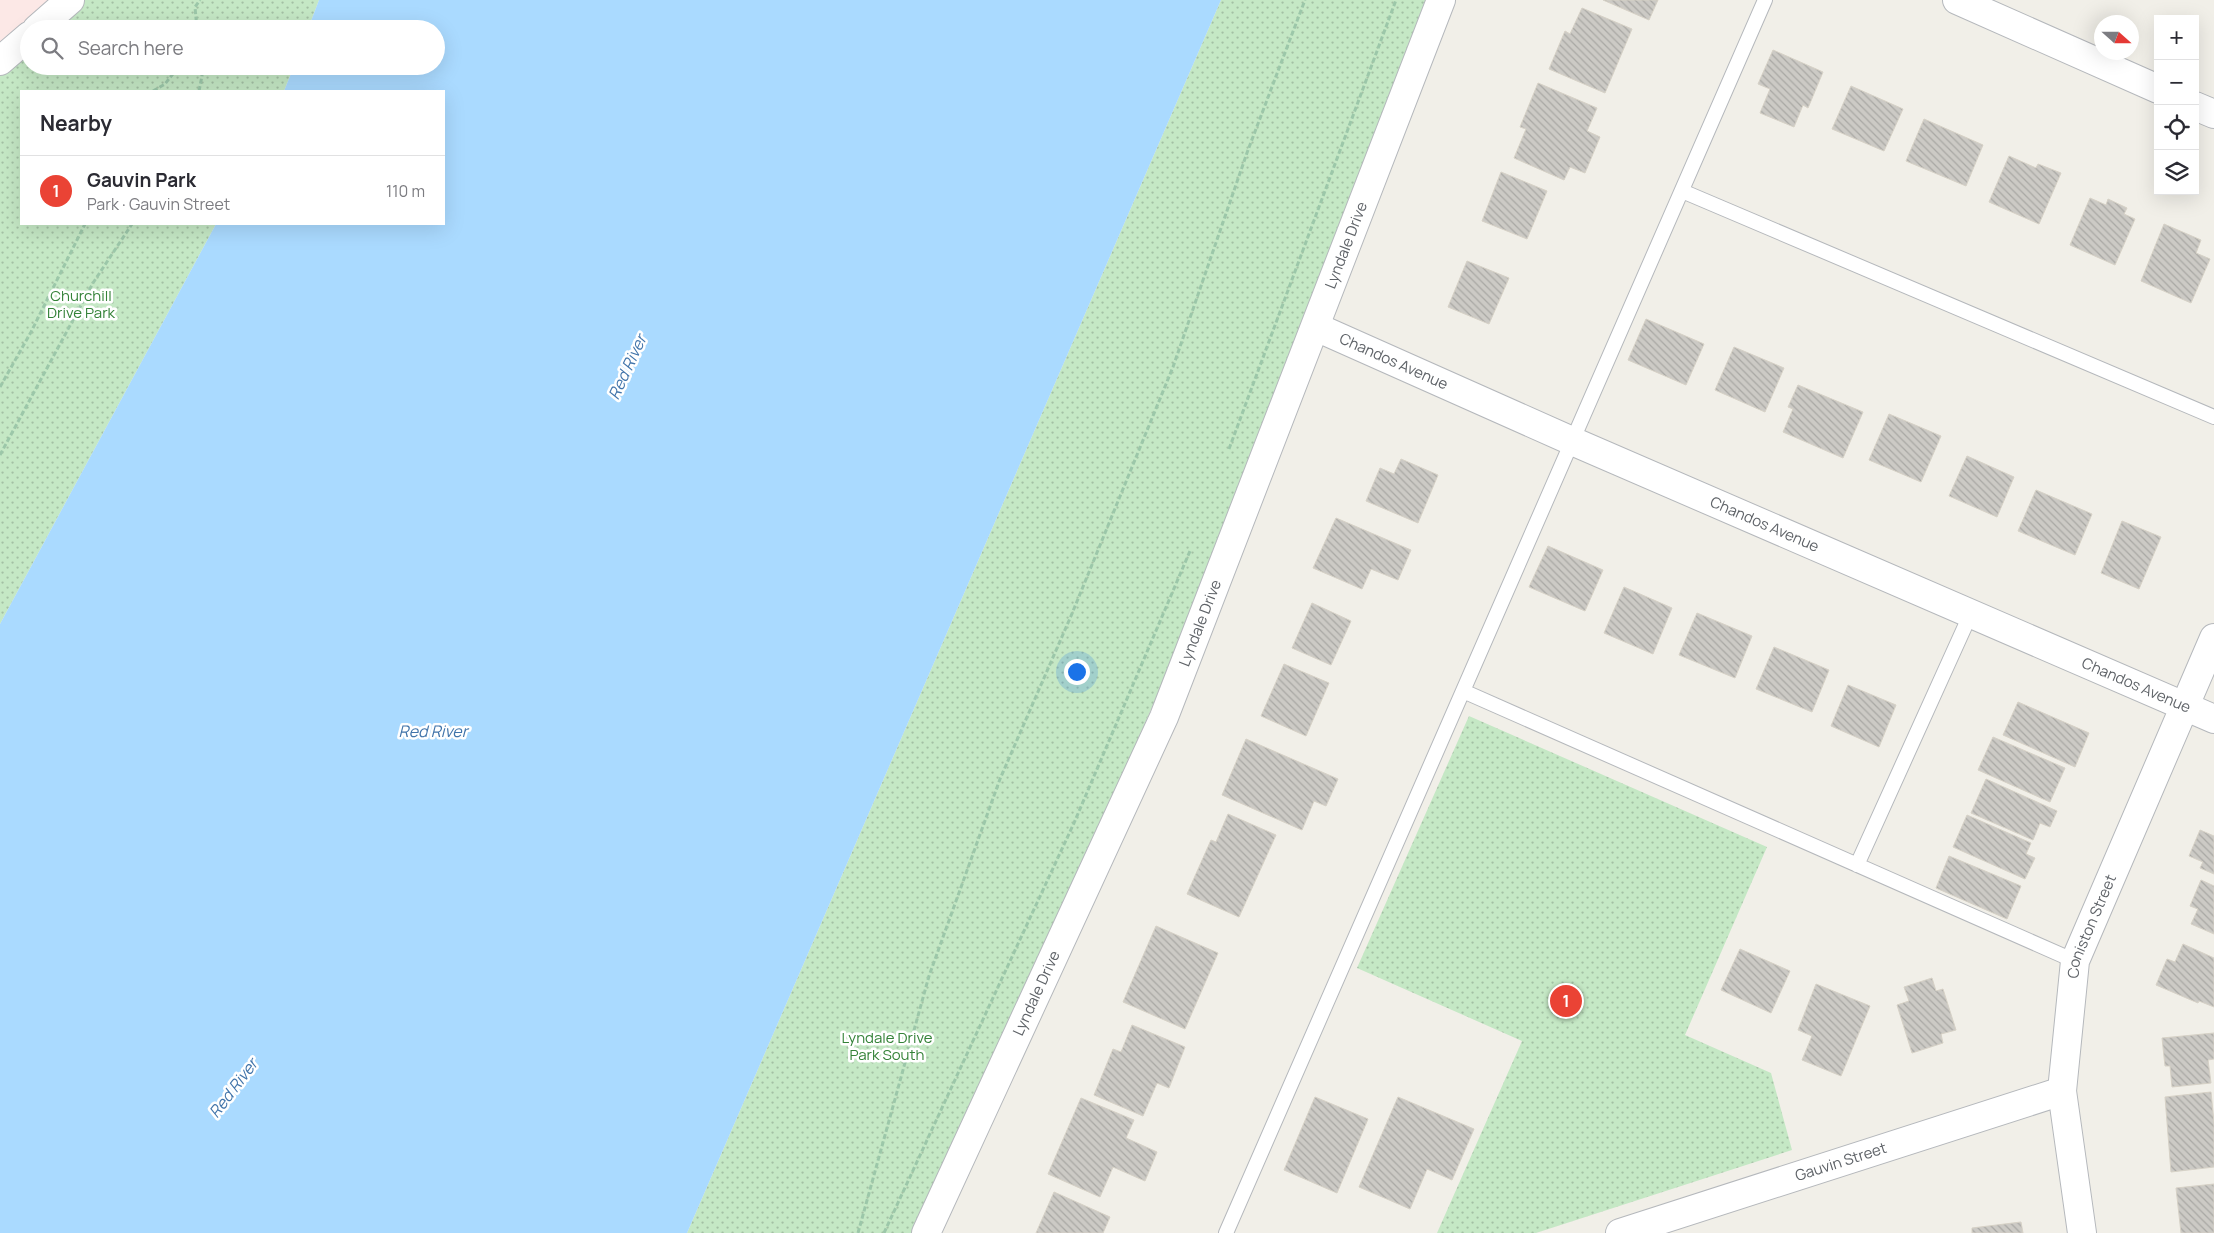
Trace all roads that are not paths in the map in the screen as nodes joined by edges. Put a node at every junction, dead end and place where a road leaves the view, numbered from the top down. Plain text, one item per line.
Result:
1 (70, 0) edge
2 (1441, 0) edge
3 (1765, 0) edge
4 (1957, 0) edge
5 (47, 20) edge
6 (20, 44) edge
7 (0, 61) edge
8 (2154, 87) edge
9 (2199, 108) edge
10 (2214, 114) edge
11 (1682, 190) junction
12 (1316, 327) junction
13 (2214, 417) edge
14 (1572, 441) junction
15 (1971, 614) junction
16 (2214, 638) edge
17 (1463, 691) junction
18 (2184, 706) junction
19 (2214, 719) edge
20 (1857, 865) junction
21 (2076, 961) junction
22 (2062, 1091) junction
23 (926, 1233) edge
24 (1226, 1233) edge
25 (1620, 1233) edge
26 (2082, 1233) edge

1 - 5 street
2 - 12 street, Lyndale Drive
3 - 11 lane
4 - 8 street
6 - 7 street
9 - 10 street
11 - 13 lane
11 - 14 lane
12 - 14 street, Chandos Avenue
12 - 23 street, Lyndale Drive
14 - 15 street, Chandos Avenue
14 - 17 lane
15 - 18 street, Chandos Avenue
15 - 20 lane
16 - 18 street, Coniston Street
17 - 20 lane
17 - 24 lane
18 - 19 street, Chandos Avenue
18 - 21 street, Coniston Street
20 - 21 lane
21 - 22 street, Coniston Street
22 - 25 street, Gauvin Street
22 - 26 street, Coniston Street

